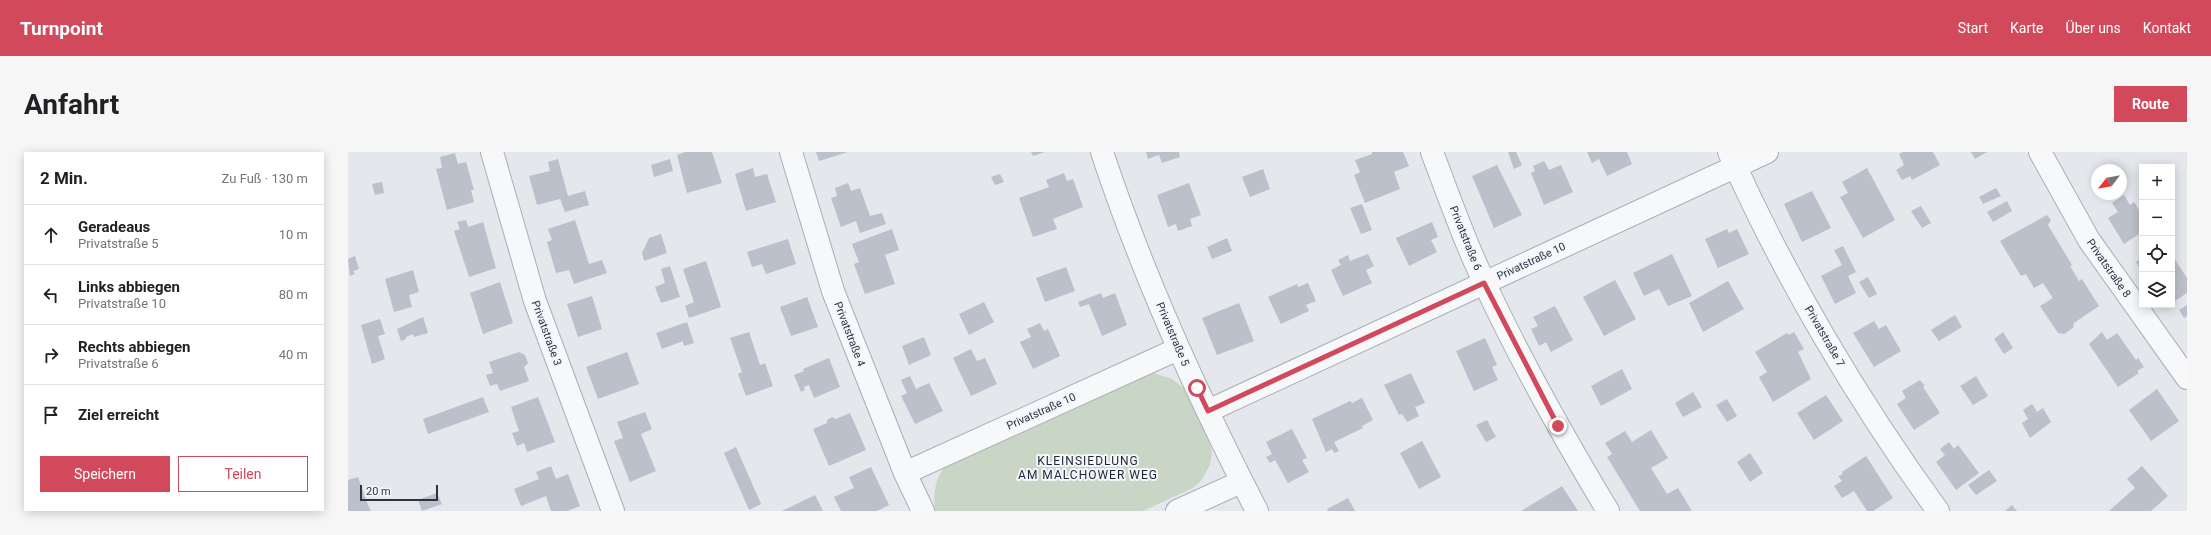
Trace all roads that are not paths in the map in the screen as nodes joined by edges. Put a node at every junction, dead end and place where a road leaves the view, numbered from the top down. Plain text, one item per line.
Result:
1 (492, 152) edge
2 (791, 152) edge
3 (1102, 152) edge
4 (1432, 152) edge
5 (1767, 152) edge
6 (2040, 152) edge
7 (1732, 159) edge
8 (1484, 283) junction
9 (1178, 349) junction
10 (2187, 378) edge
11 (1208, 411) junction
12 (905, 473) junction
13 (1241, 482) junction
14 (613, 511) edge
15 (924, 511) edge
16 (1177, 511) edge
17 (1257, 511) edge
18 (1608, 511) edge
19 (1938, 511) edge

1 - 14 street, Privatstraße 3
2 - 12 street, Privatstraße 4
3 - 9 street, Privatstraße 5
4 - 8 street, Privatstraße 6
5 - 7 street, Privatstraße 10
6 - 10 street, Privatstraße 8
7 - 8 street, Privatstraße 10
7 - 19 street, Privatstraße 7
8 - 11 street, Privatstraße 10
8 - 18 street, Privatstraße 6
9 - 11 street, Privatstraße 5
9 - 12 street, Privatstraße 10
11 - 13 street, Privatstraße 5
12 - 15 street, Privatstraße 4
13 - 16 street
13 - 17 street, Privatstraße 5

